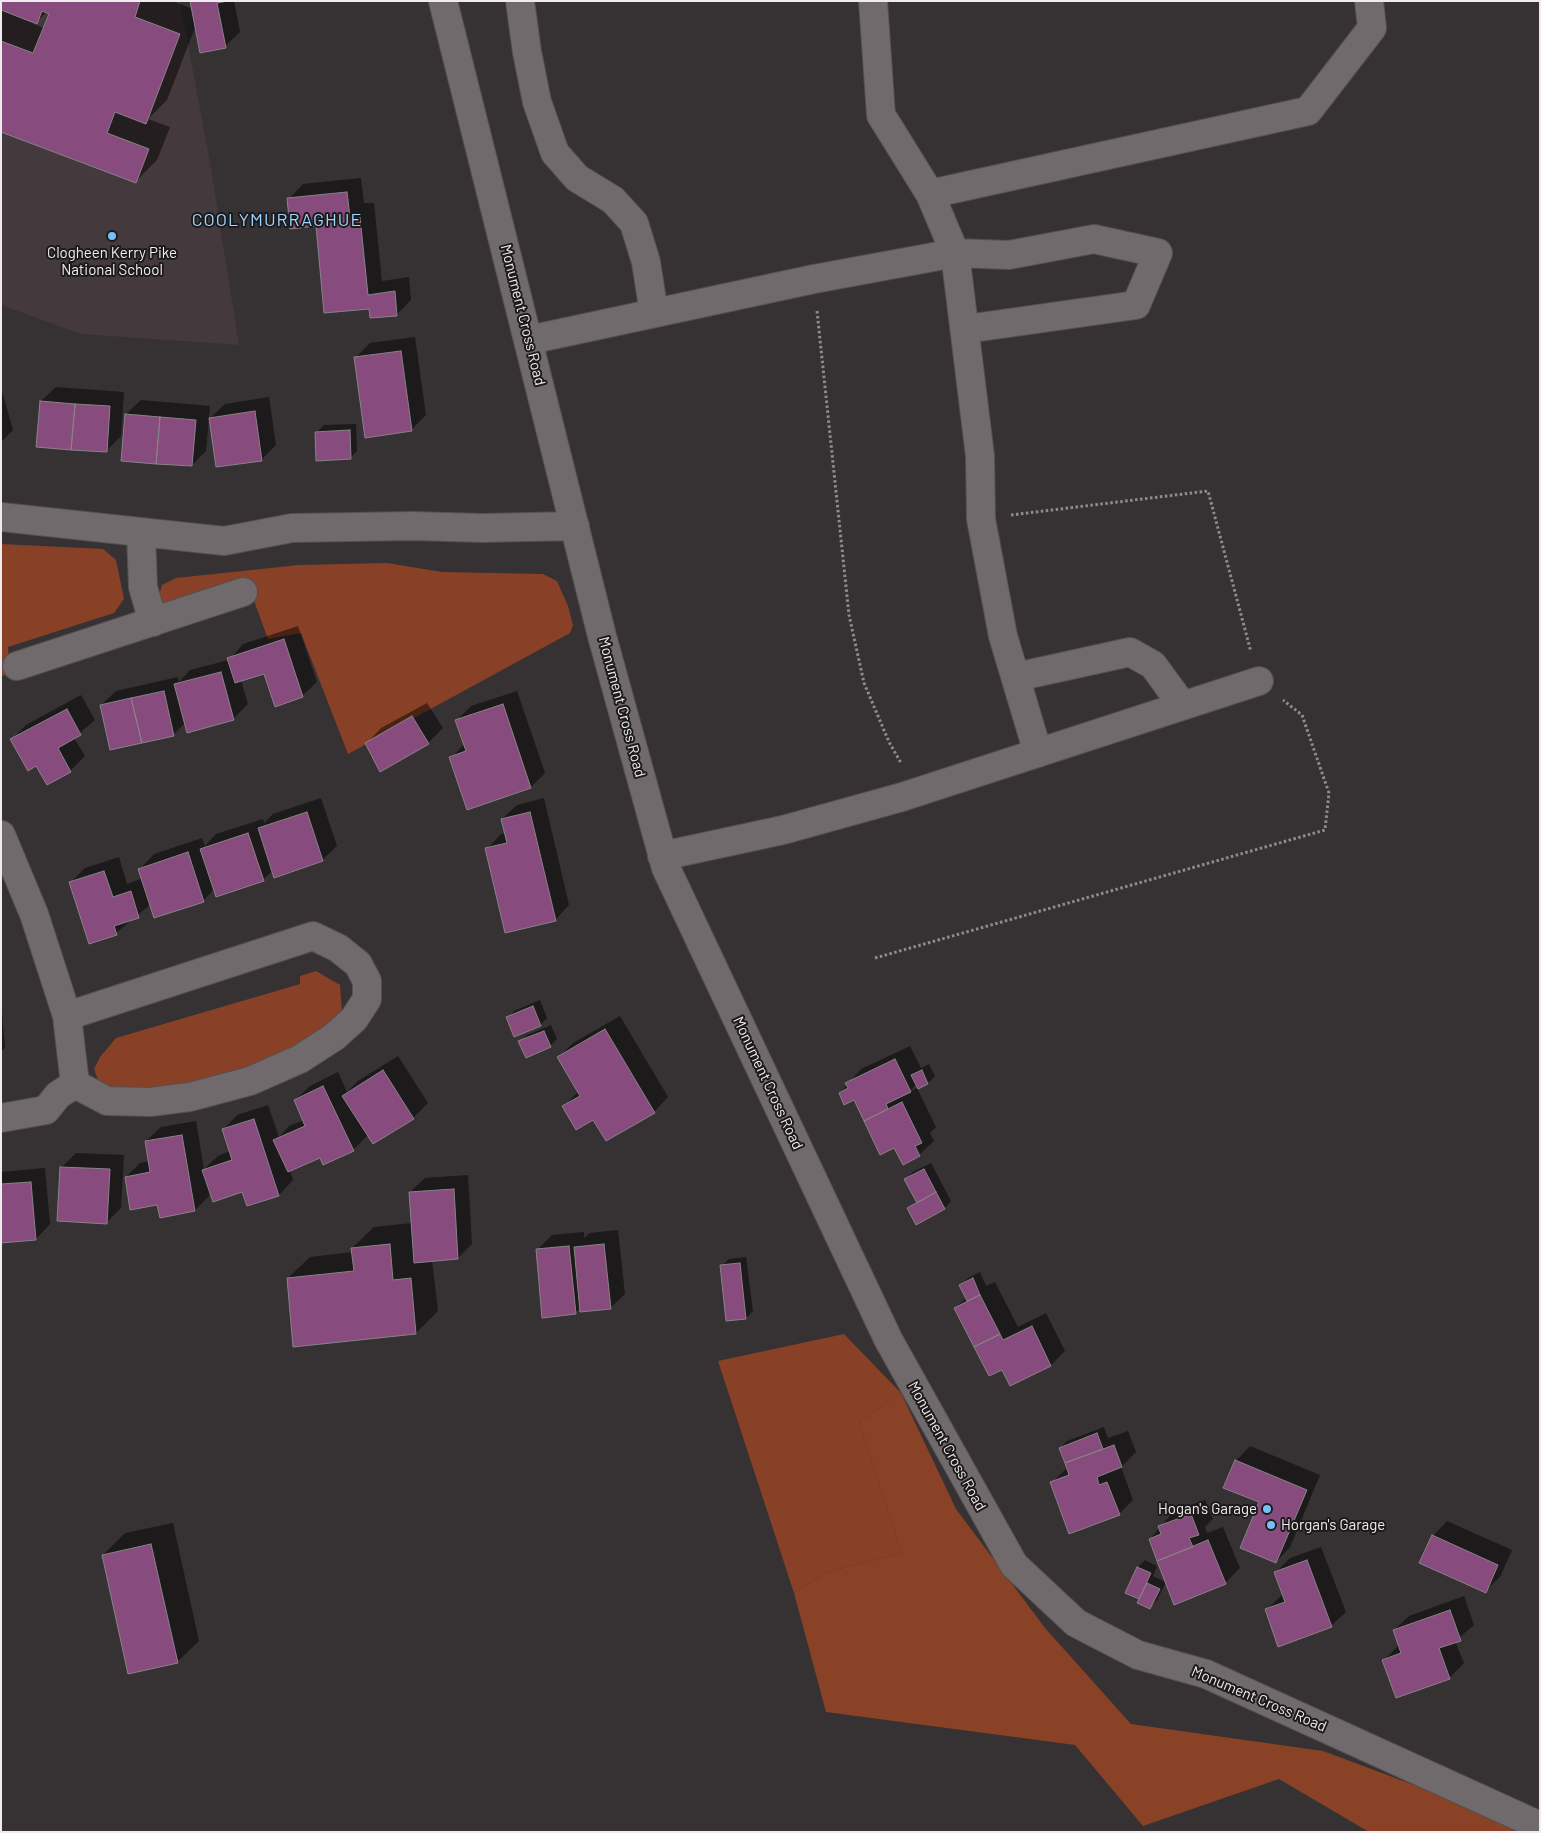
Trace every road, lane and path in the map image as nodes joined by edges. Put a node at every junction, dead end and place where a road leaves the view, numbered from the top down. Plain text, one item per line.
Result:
1 (444, 1) edge
2 (520, 1) edge
3 (873, 1) edge
4 (1369, 1) edge
5 (930, 194) junction
6 (955, 253) junction
7 (814, 279) junction
8 (654, 314) junction
9 (966, 329) junction
10 (529, 340) junction
11 (1, 517) edge
12 (575, 526) junction
13 (141, 533) junction
14 (243, 592) dead end
15 (153, 622) junction
16 (17, 666) dead end
17 (1016, 677) junction
18 (1259, 681) dead end
19 (1183, 706) junction
20 (1038, 753) junction
21 (917, 792) junction
22 (1, 835) edge
23 (662, 856) junction
24 (67, 1016) junction
25 (75, 1084) junction
26 (1, 1118) edge
27 (1540, 1826) edge

1 - 10 street, Monument Cross Road
2 - 8 street
3 - 5 street
4 - 5 street
5 - 6 street
6 - 7 street
6 - 9 street
6 - 9 street
7 - 8 street
7 - 21 path
8 - 10 street
9 - 17 street
10 - 12 street, Monument Cross Road
11 - 13 street
12 - 13 street
12 - 23 street, Monument Cross Road
13 - 15 street
14 - 15 street
15 - 16 street
17 - 19 street
17 - 20 street
18 - 19 street
19 - 20 street
20 - 21 street
21 - 23 street
22 - 24 street
23 - 27 street, Monument Cross Road
24 - 25 street
24 - 25 street
25 - 26 street

